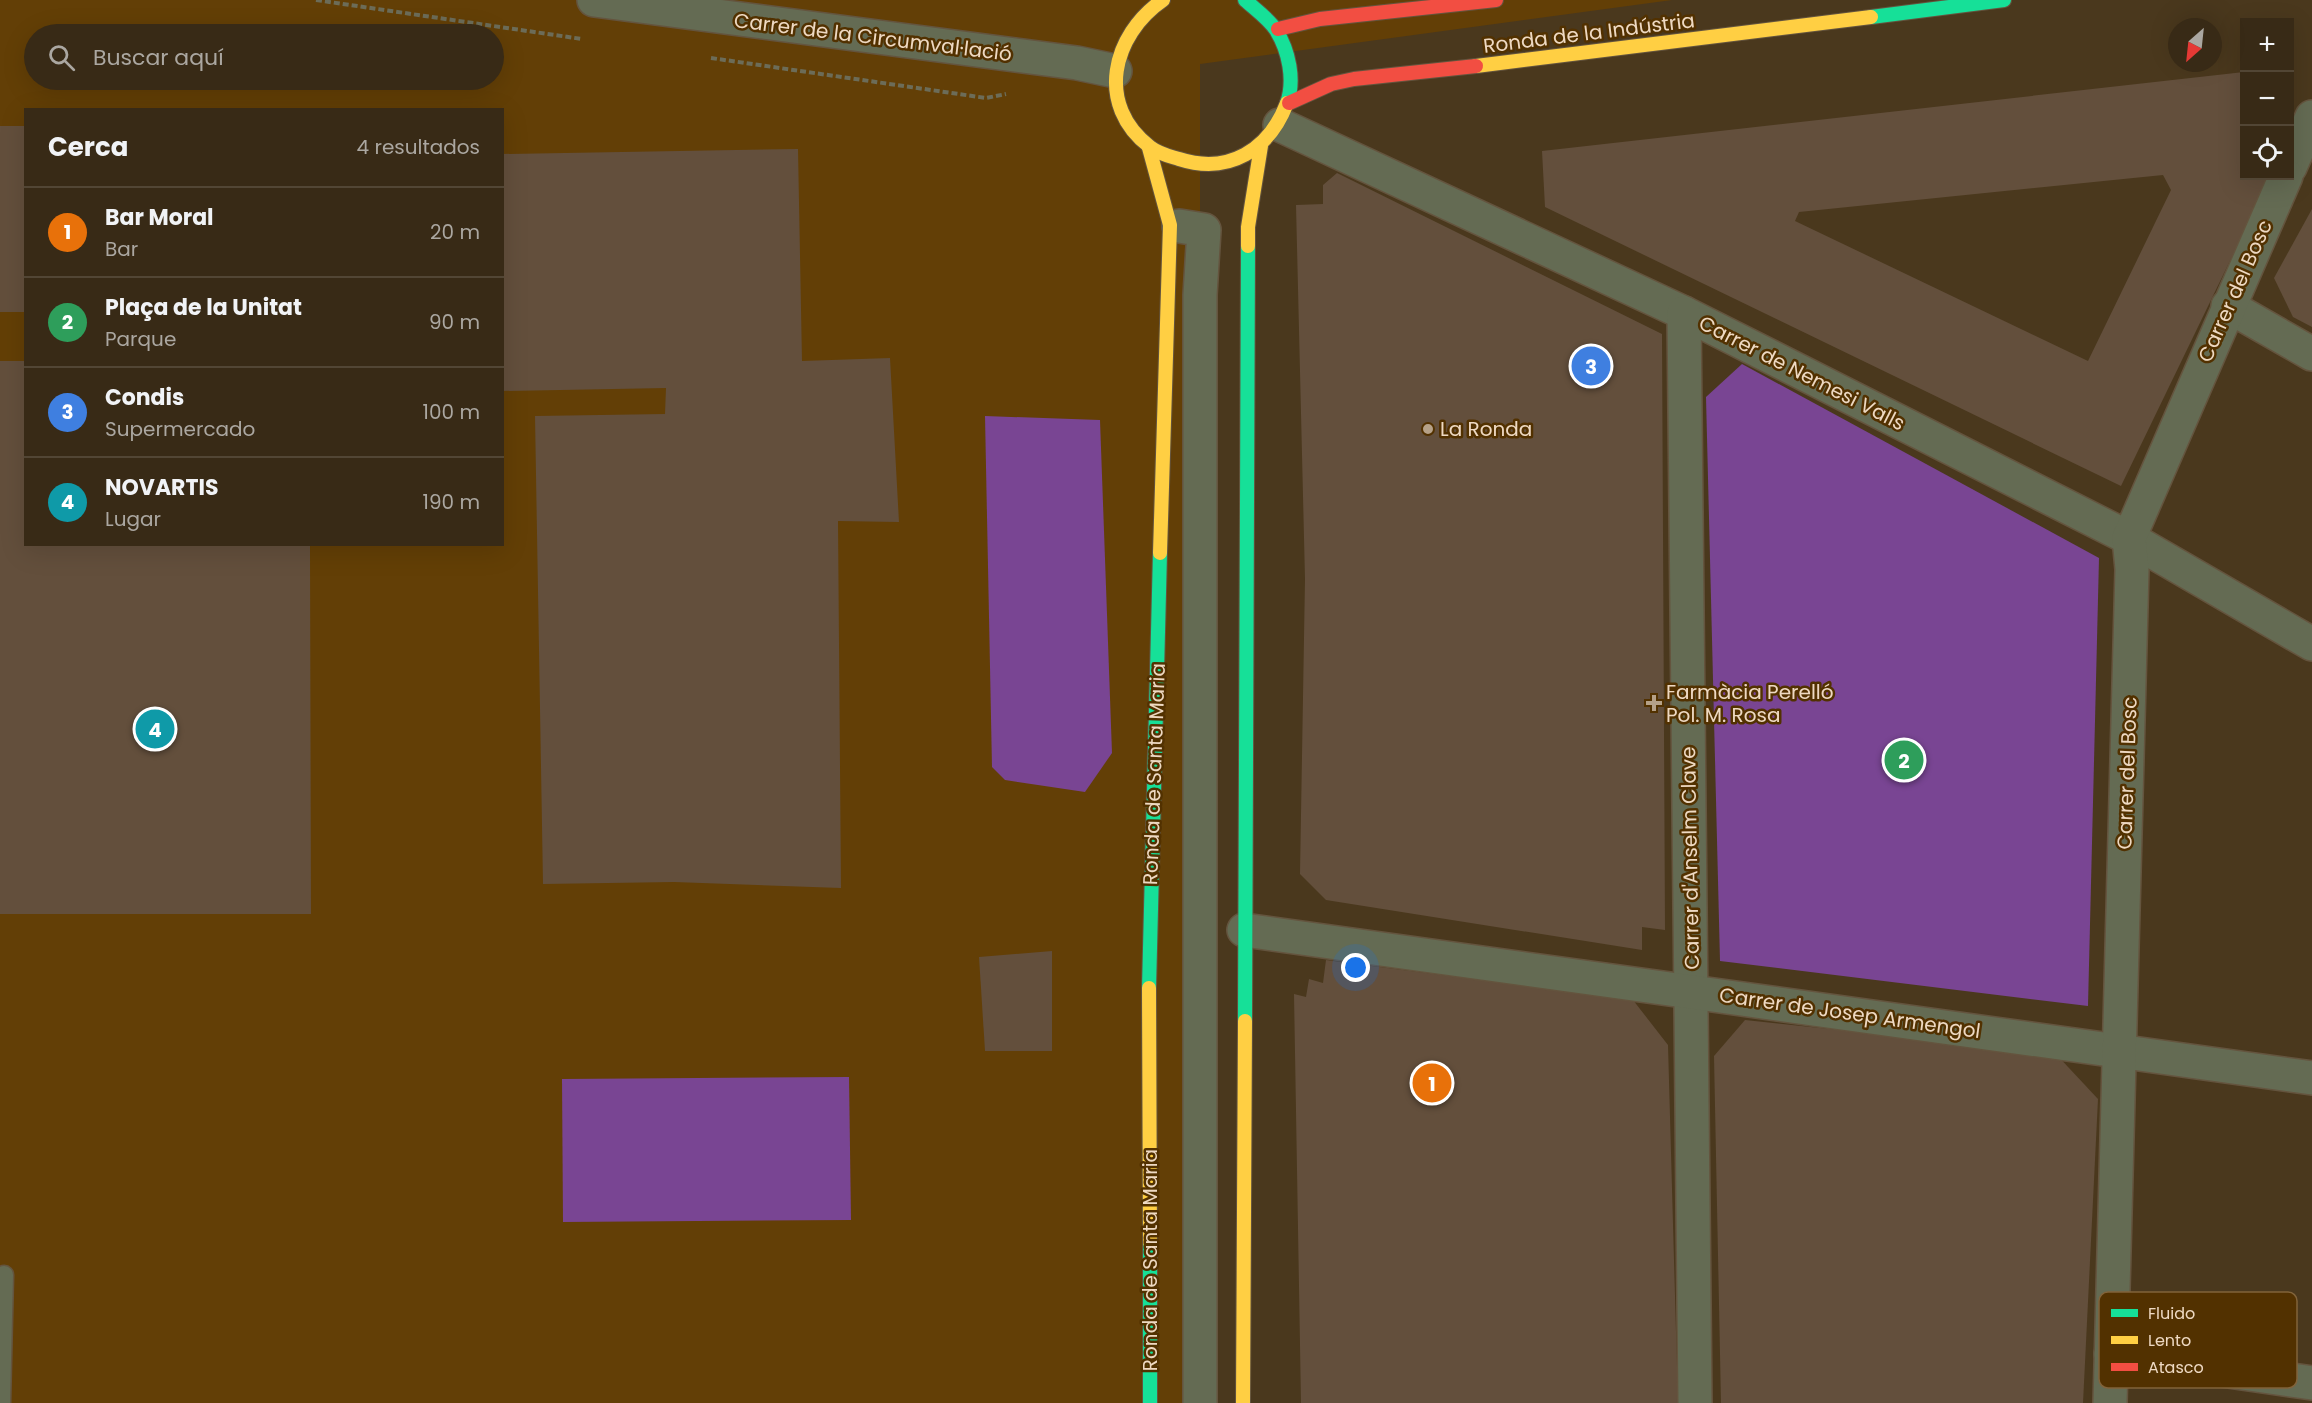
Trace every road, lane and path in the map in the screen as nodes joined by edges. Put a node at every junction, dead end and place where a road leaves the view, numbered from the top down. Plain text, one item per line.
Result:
1 (596, 0) edge
2 (1163, 0) edge
3 (1245, 0) edge
4 (1497, 0) edge
5 (2004, 0) edge
6 (1278, 29) junction
7 (1115, 71) junction
8 (2312, 117) edge
9 (1277, 124) junction
10 (1149, 148) junction
11 (2294, 156) edge
12 (2284, 180) edge
13 (1203, 228) dead end
14 (2228, 306) junction
15 (1684, 313) junction
16 (2312, 354) edge
17 (2129, 538) junction
18 (2312, 644) edge
19 (1244, 930) junction
20 (1691, 991) junction
21 (2119, 1051) junction
22 (2312, 1078) edge
23 (4, 1275) dead end
24 (2113, 1292) edge
25 (2297, 1381) edge
26 (2312, 1383) edge
27 (2110, 1388) edge
28 (1, 1403) edge
29 (1150, 1403) edge
30 (1200, 1403) edge
31 (1243, 1403) edge
32 (1695, 1403) edge
33 (2110, 1403) edge

1 - 7 street, Carrer de la Circumval·lació
2 - 7 street
3 - 6 street
4 - 6 street
5 - 9 street, Ronda de la Indústria
6 - 9 street
7 - 10 street
8 - 11 street
9 - 10 street, Ronda de la Indústria
9 - 15 street, Carrer de Nemesi Valls
9 - 19 street
10 - 29 street, Ronda de Santa Maria
12 - 14 street, Carrer del Bosc
13 - 30 street
14 - 16 street
14 - 17 street, Carrer del Bosc
15 - 17 street, Carrer de Nemesi Valls
15 - 20 street, Carrer d'Anselm Clave
17 - 18 street, Carrer de Nemesi Valls
17 - 21 street, Carrer del Bosc
19 - 20 street, Carrer de Josep Armengol
19 - 31 street
20 - 21 street, Carrer de Josep Armengol
20 - 32 street, Carrer d'Anselm Clave
21 - 22 street, Carrer de Josep Armengol
21 - 24 street, Carrer del Bosc
23 - 28 lane
25 - 26 street
27 - 33 street, Carrer del Bosc

